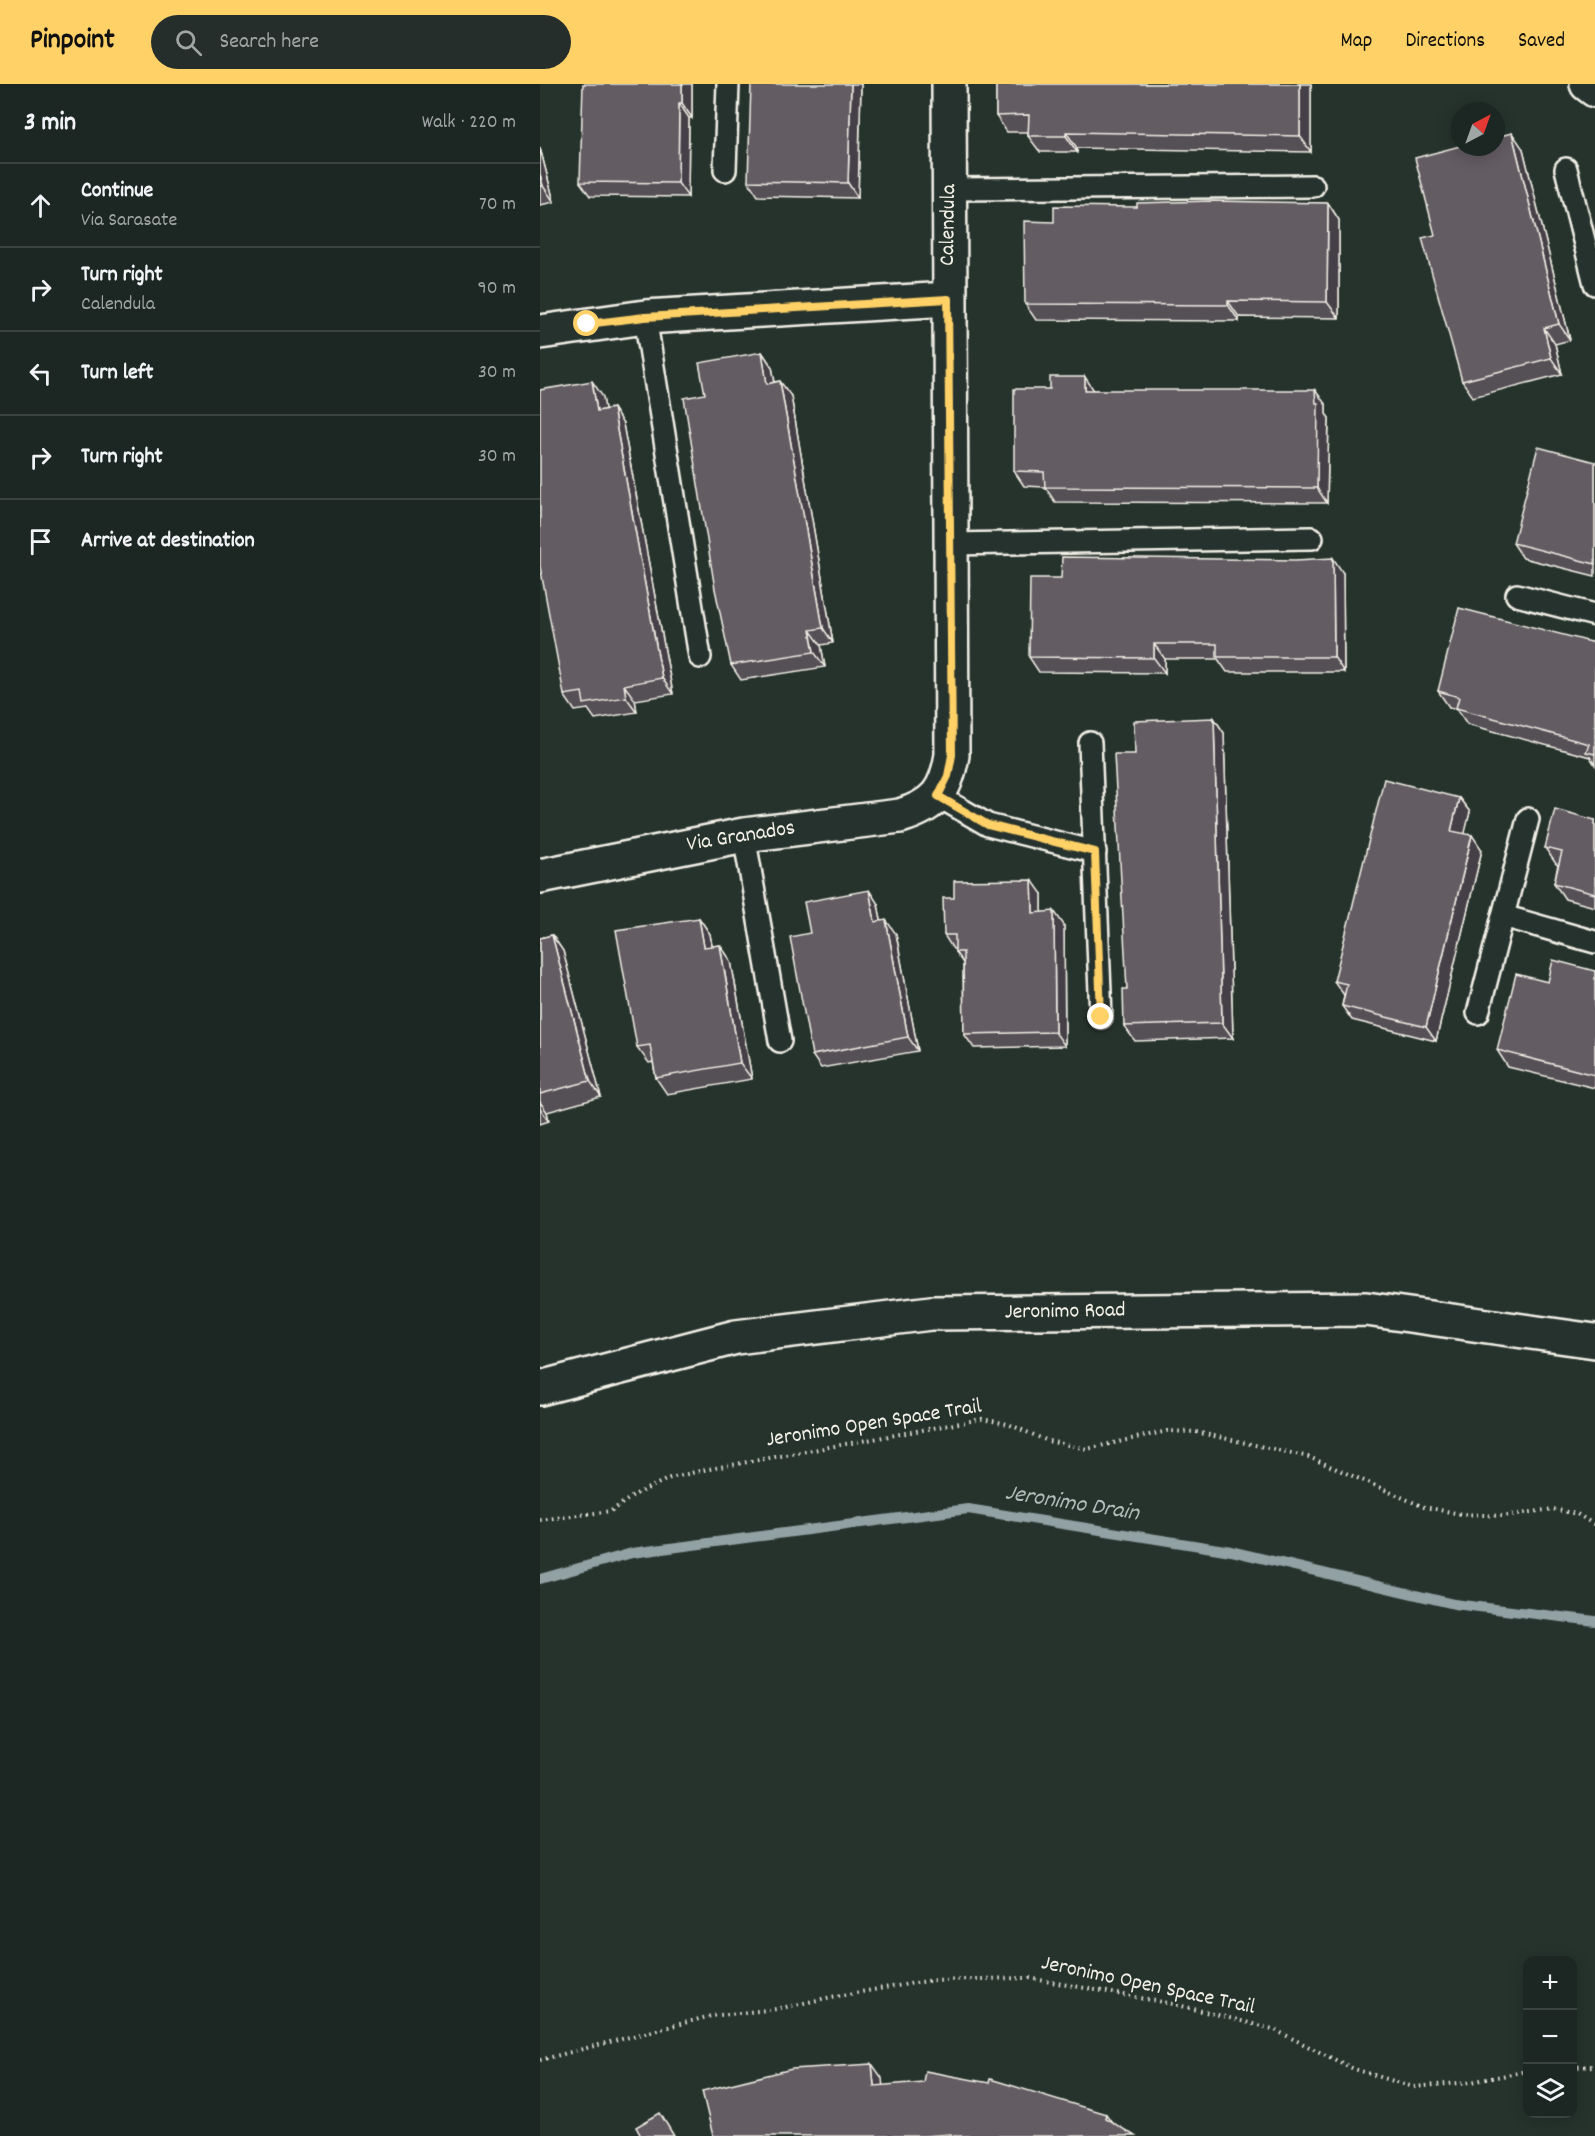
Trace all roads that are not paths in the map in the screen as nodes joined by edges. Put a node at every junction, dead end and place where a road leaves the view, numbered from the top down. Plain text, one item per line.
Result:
1 (728, 84) edge
2 (949, 84) edge
3 (1587, 84) edge
4 (1595, 90) edge
5 (1566, 169) dead end
6 (725, 170) dead end
7 (1312, 186) dead end
8 (950, 189) junction
9 (1595, 284) edge
10 (948, 299) junction
11 (645, 317) junction
12 (540, 332) edge
13 (1312, 538) dead end
14 (949, 544) junction
15 (1517, 595) dead end
16 (1595, 615) edge
17 (700, 657) dead end
18 (1090, 743) dead end
19 (938, 796) junction
20 (1528, 819) dead end
21 (744, 835) junction
22 (1095, 852) junction
23 (540, 876) edge
24 (1503, 916) junction
25 (1595, 942) edge
26 (1478, 1013) dead end
27 (1101, 1017) dead end
28 (780, 1041) dead end
29 (1595, 1341) edge
30 (540, 1388) edge

1 - 6 lane
2 - 8 street, Calendula
3 - 4 street
5 - 9 lane
7 - 8 lane
8 - 10 street, Calendula
10 - 11 street
10 - 14 street, Calendula
11 - 12 street
11 - 17 lane
13 - 14 lane
14 - 19 street, Calendula
15 - 16 lane
18 - 22 lane
19 - 21 street, Via Granados
19 - 22 lane
20 - 24 lane
21 - 23 street, Via Granados
21 - 28 lane
22 - 27 lane
24 - 25 lane
24 - 26 lane
29 - 30 street, Jeronimo Road

